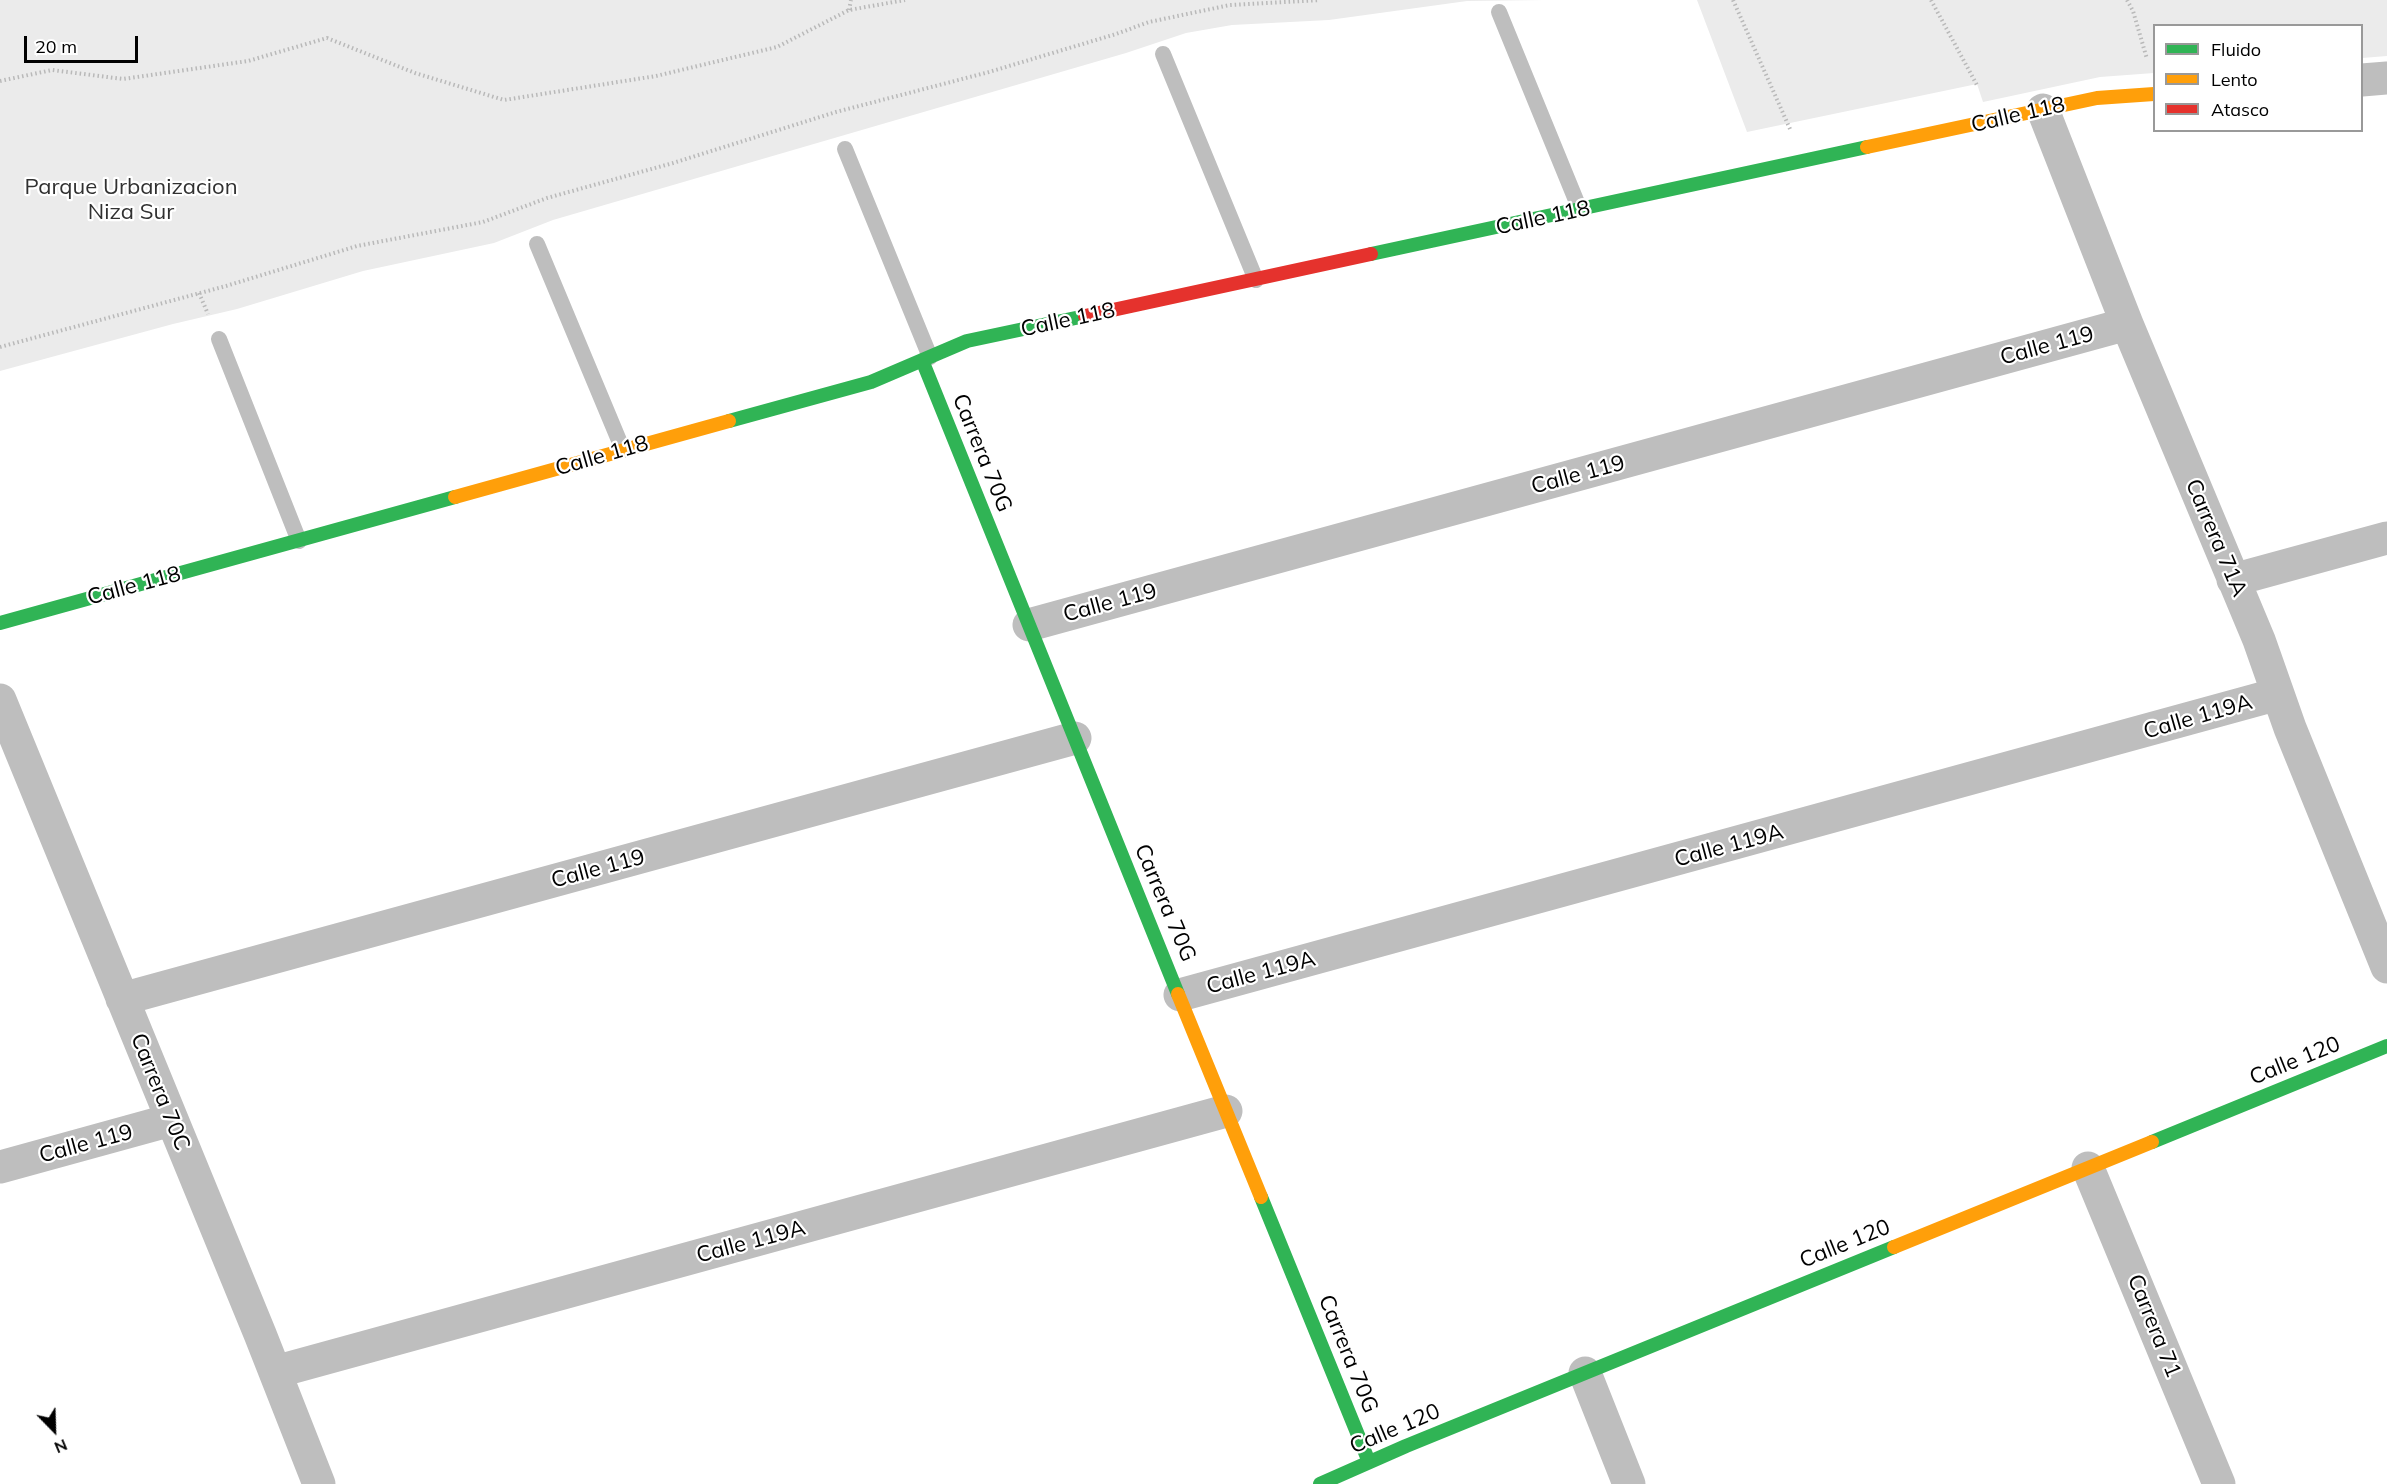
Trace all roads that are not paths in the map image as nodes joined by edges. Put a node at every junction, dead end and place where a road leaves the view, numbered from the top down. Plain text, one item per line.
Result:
1 (1499, 12) dead end
2 (1163, 54) dead end
3 (2387, 78) edge
4 (2363, 80) edge
5 (2153, 94) edge
6 (2043, 110) junction
7 (845, 149) dead end
8 (1580, 210) junction
9 (537, 244) dead end
10 (1256, 280) junction
11 (2127, 324) junction
12 (219, 339) dead end
13 (926, 359) junction
14 (622, 450) junction
15 (2387, 538) edge
16 (299, 541) junction
17 (2233, 580) junction
18 (0, 623) edge
19 (1029, 625) junction
20 (2278, 694) junction
21 (0, 700) edge
22 (1074, 738) junction
23 (2387, 967) edge
24 (1180, 995) junction
25 (122, 999) junction
26 (2387, 1046) edge
27 (1226, 1112) junction
28 (171, 1120) junction
29 (0, 1167) edge
30 (2088, 1168) junction
31 (275, 1372) junction
32 (1585, 1373) junction
33 (1369, 1462) junction
34 (319, 1484) edge
35 (1320, 1484) edge
36 (1629, 1484) edge
37 (2219, 1484) edge

1 - 8 lane
2 - 10 lane
3 - 4 street
5 - 6 street, Calle 118
6 - 8 street, Calle 118
6 - 11 street, Carrera 71A
7 - 13 lane
8 - 10 street, Calle 118
9 - 14 lane
10 - 13 street, Calle 118
11 - 17 street, Carrera 71A
11 - 19 street, Calle 119
12 - 16 lane
13 - 14 street, Calle 118
13 - 19 street, Carrera 70G
14 - 16 street, Calle 118
15 - 17 street
16 - 18 street, Calle 118
17 - 20 street, Carrera 71A
19 - 22 street, Carrera 70G
20 - 23 street, Carrera 71A
20 - 24 street, Calle 119A
21 - 25 street, Carrera 70C
22 - 24 street, Carrera 70G
22 - 25 street, Calle 119
24 - 27 street, Carrera 70G
25 - 28 street, Carrera 70C
26 - 30 street, Calle 120
27 - 31 street, Calle 119A
27 - 33 street, Carrera 70G
28 - 29 street, Calle 119
28 - 31 street, Carrera 70C
30 - 32 street, Calle 120
30 - 37 street, Carrera 71
31 - 34 street, Carrera 70C
32 - 33 street, Calle 120
32 - 36 street
33 - 35 street, Calle 120

